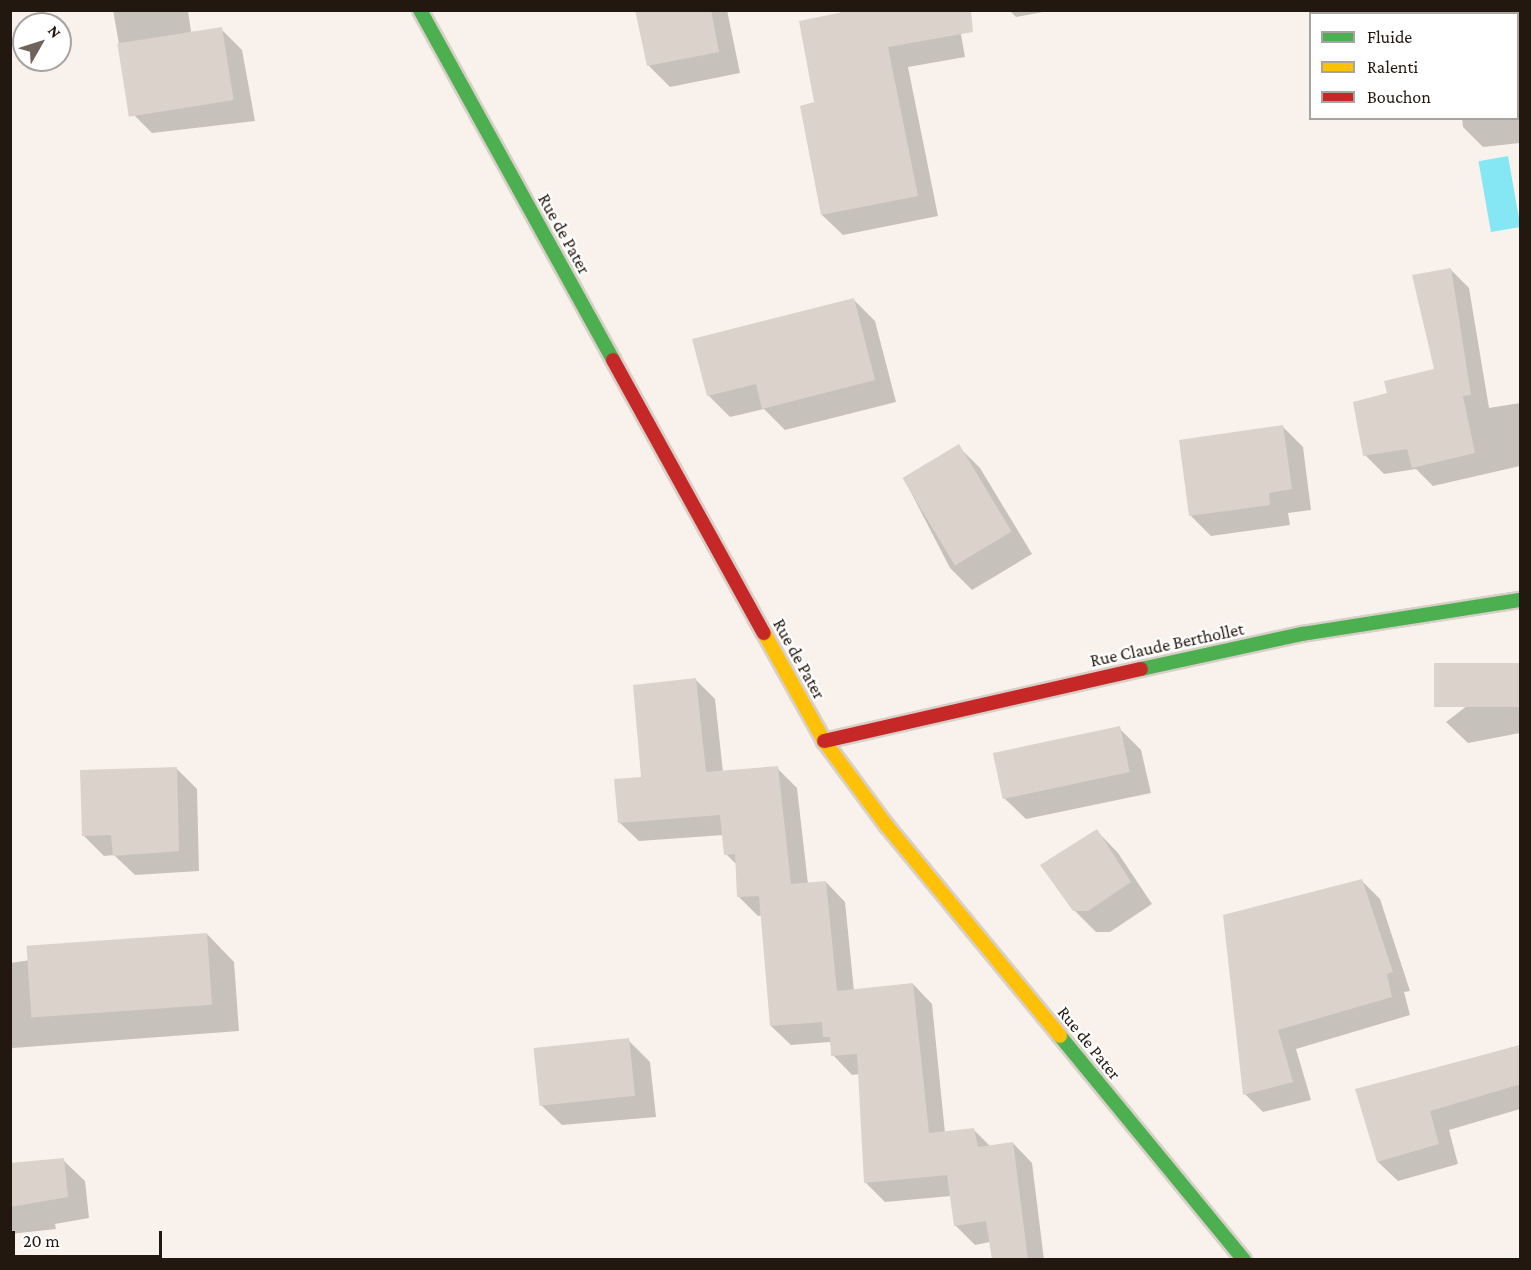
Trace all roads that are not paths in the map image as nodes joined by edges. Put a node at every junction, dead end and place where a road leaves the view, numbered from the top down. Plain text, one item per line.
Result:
1 (420, 10) edge
2 (1521, 600) edge
3 (824, 741) junction
4 (1244, 1260) edge

1 - 3 street, Rue de Pater
2 - 3 street, Rue Claude Berthollet
3 - 4 street, Rue de Pater

